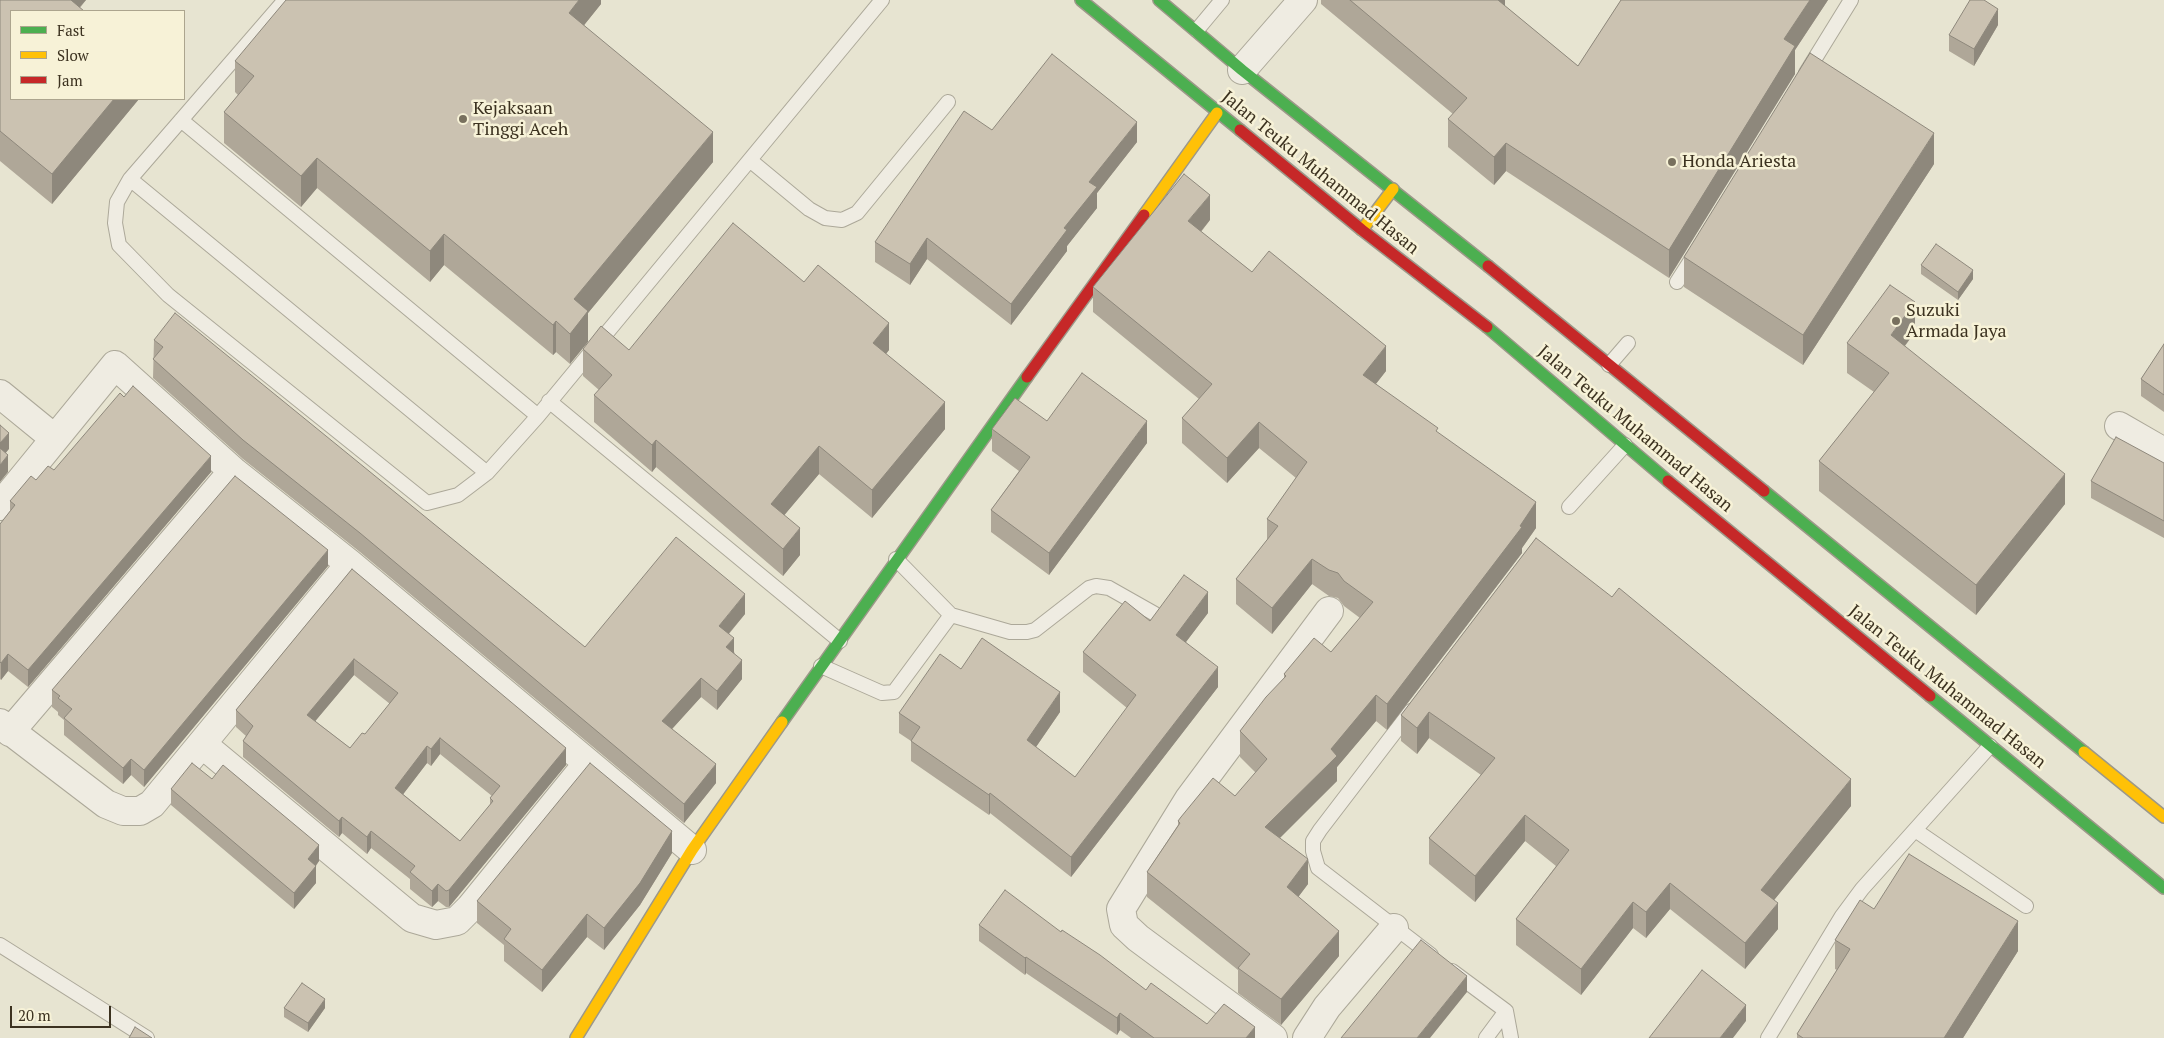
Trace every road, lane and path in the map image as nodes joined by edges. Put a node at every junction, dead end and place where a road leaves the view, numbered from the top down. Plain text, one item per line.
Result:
1 (285, 0) edge
2 (882, 0) edge
3 (1081, 0) edge
4 (1159, 0) edge
5 (1222, 0) edge
6 (1303, 0) edge
7 (1851, 0) edge
8 (1198, 30) junction
9 (1242, 70) junction
10 (1800, 83) edge
11 (948, 102) dead end
12 (1217, 113) junction
13 (181, 120) junction
14 (750, 161) junction
15 (130, 179) junction
16 (1393, 189) junction
17 (1362, 230) junction
18 (1698, 249) edge
19 (1677, 282) dead end
20 (1628, 343) dead end
21 (1609, 365) junction
22 (0, 394) edge
23 (549, 401) junction
24 (538, 416) junction
25 (2119, 426) dead end
26 (54, 438) junction
27 (1625, 445) junction
28 (2164, 452) edge
29 (233, 471) junction
30 (487, 473) junction
31 (0, 506) edge
32 (1569, 507) dead end
33 (896, 559) junction
34 (350, 564) junction
35 (1329, 611) dead end
36 (1155, 614) edge
37 (951, 615) junction
38 (840, 641) junction
39 (821, 666) junction
40 (1419, 700) edge
41 (5, 727) edge
42 (202, 744) junction
43 (1990, 746) junction
44 (588, 763) junction
45 (2164, 817) edge
46 (1915, 830) junction
47 (692, 850) junction
48 (2164, 888) edge
49 (2026, 906) dead end
50 (1394, 928) junction
51 (0, 944) edge
52 (1506, 1011) junction
53 (146, 1038) edge
54 (576, 1038) edge
55 (1273, 1038) edge
56 (1306, 1038) edge
57 (1486, 1038) edge
58 (1511, 1038) edge
59 (1768, 1038) edge

1 - 13 lane
2 - 14 lane
3 - 12 main road, Jalan Teuku Muhammad Hasan
4 - 8 main road, Jalan Teuku Muhammad Hasan
5 - 8 lane
6 - 9 street
7 - 10 lane
8 - 9 main road, Jalan Teuku Muhammad Hasan
9 - 16 main road, Jalan Teuku Muhammad Hasan
11 - 14 lane
12 - 17 main road, Jalan Teuku Muhammad Hasan
12 - 33 main road
13 - 15 lane
13 - 24 lane
14 - 23 lane
15 - 30 lane
15 - 30 lane
16 - 17 main road
16 - 21 main road, Jalan Teuku Muhammad Hasan
17 - 27 main road, Jalan Teuku Muhammad Hasan
18 - 19 lane
20 - 21 lane
21 - 45 main road, Jalan Teuku Muhammad Hasan
22 - 26 street
23 - 24 lane
23 - 38 lane
24 - 30 lane
25 - 28 street
26 - 29 street
26 - 31 street
27 - 32 lane
27 - 43 main road, Jalan Teuku Muhammad Hasan
29 - 34 street
29 - 41 street
33 - 37 lane
33 - 38 main road
34 - 42 street
34 - 44 street
35 - 55 street
36 - 37 lane
37 - 39 lane
38 - 39 main road
39 - 47 main road
40 - 50 lane
41 - 42 street
42 - 44 street
43 - 46 lane
43 - 48 main road, Jalan Teuku Muhammad Hasan
44 - 47 street
46 - 49 lane
46 - 59 lane
47 - 54 main road
50 - 52 lane
50 - 56 street
51 - 53 lane
52 - 57 lane
52 - 58 lane

